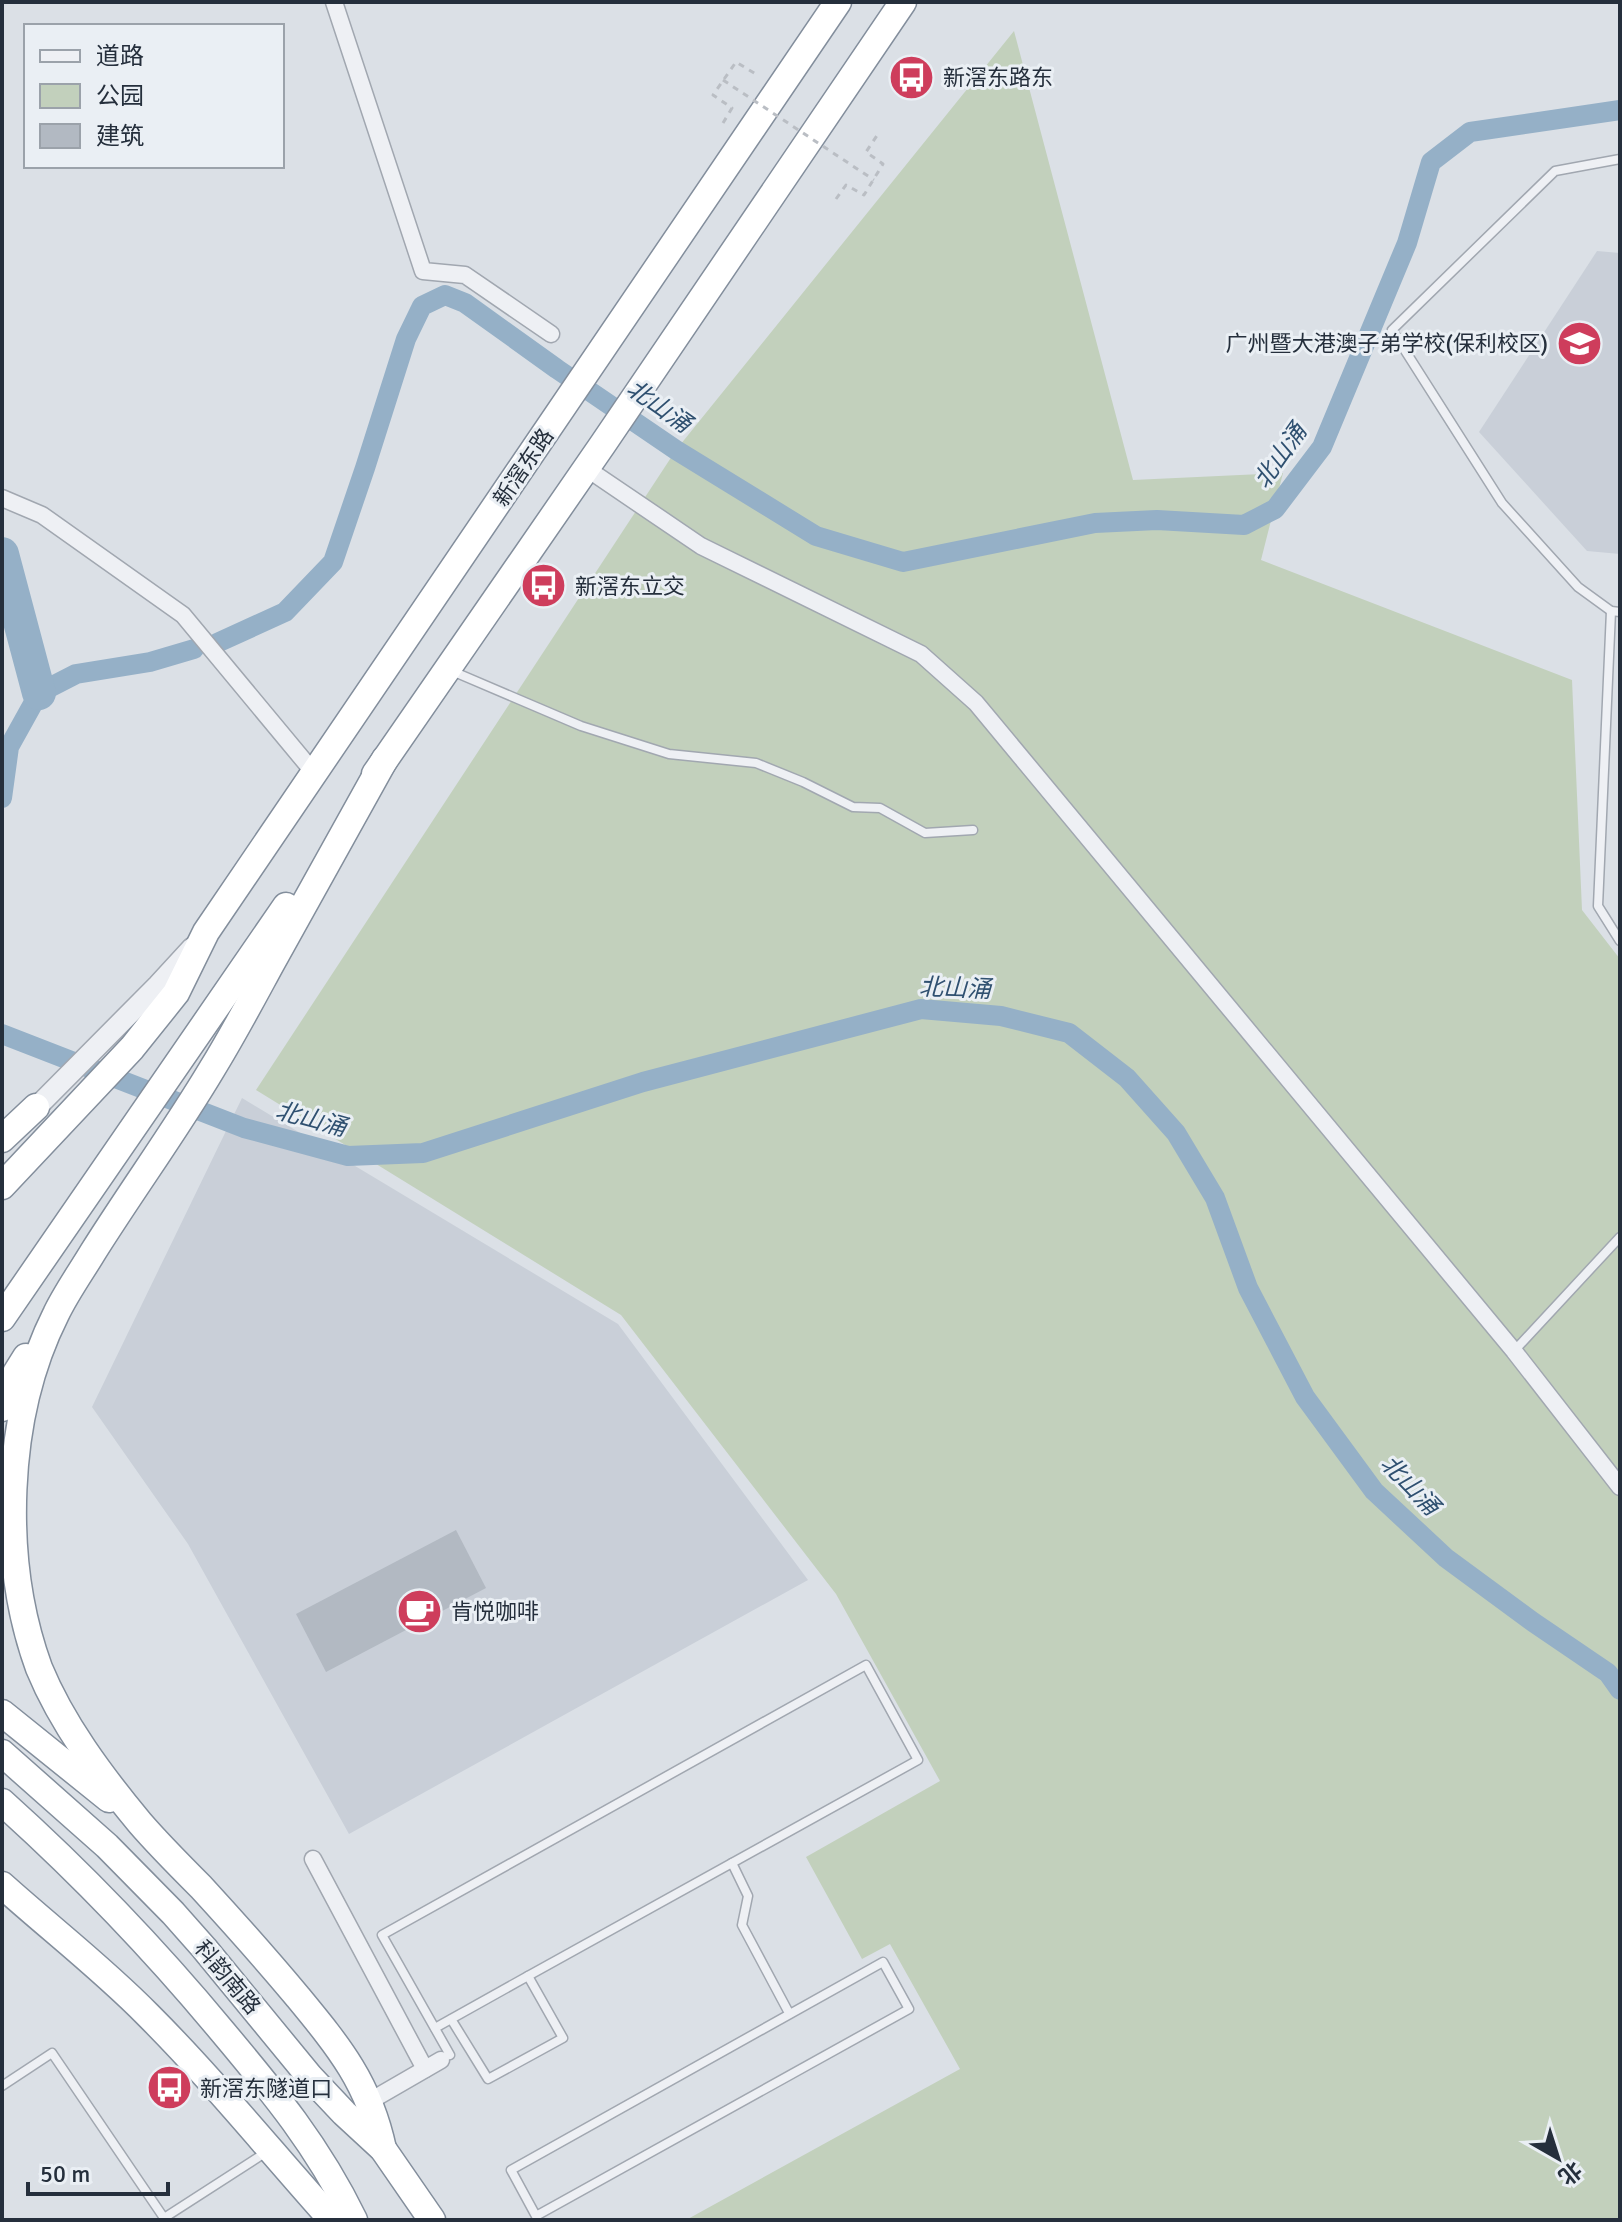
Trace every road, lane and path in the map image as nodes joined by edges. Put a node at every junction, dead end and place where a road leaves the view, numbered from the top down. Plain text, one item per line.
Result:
1 (334, 2) edge
2 (838, 2) edge
3 (903, 2) edge
4 (764, 68) dead end
5 (723, 80) junction
6 (723, 123) dead end
7 (878, 134) dead end
8 (1620, 159) edge
9 (874, 180) junction
10 (836, 199) dead end
11 (551, 334) dead end
12 (586, 468) junction
13 (2, 498) edge
14 (1615, 612) edge
15 (447, 669) junction
16 (385, 759) junction
17 (315, 774) junction
18 (973, 830) dead end
19 (206, 932) junction
20 (1620, 941) edge
21 (36, 1107) joint
22 (2, 1141) edge
23 (2, 1186) edge
24 (1620, 1237) edge
25 (56, 1314) junction
26 (2, 1318) edge
27 (1514, 1351) junction
28 (2, 1408) edge
29 (1620, 1487) edge
30 (2, 1713) edge
31 (2, 1753) edge
32 (2, 1802) edge
33 (140, 1824) junction
34 (313, 1859) dead end
35 (732, 1863) junction
36 (2, 1885) edge
37 (2, 1903) edge
38 (73, 1948) junction
39 (528, 1976) junction
40 (789, 2013) junction
41 (451, 2019) junction
42 (435, 2028) junction
43 (466, 2046) junction
44 (446, 2057) junction
45 (425, 2069) junction
46 (2, 2086) edge
47 (370, 2101) junction
48 (271, 2149) junction
49 (383, 2149) junction
50 (164, 2219) edge
51 (332, 2220) edge
52 (354, 2220) edge
53 (432, 2220) edge

1 - 11 street
2 - 17 highway, 新滘东路
3 - 12 highway
4 - 5 path
5 - 6 path
5 - 9 path, bridge
7 - 9 path
8 - 14 lane
9 - 10 path
12 - 15 highway
12 - 27 street
13 - 17 street
14 - 20 lane
15 - 16 highway
15 - 18 lane
16 - 25 highway
16 - 26 highway
17 - 19 highway, 新滘东路
19 - 21 street
19 - 23 highway, 新滘东路
21 - 22 highway
24 - 27 lane
25 - 28 highway
25 - 33 highway
27 - 29 street
30 - 33 highway
31 - 49 highway, 科韵南路
32 - 52 highway, 科韵南路
33 - 47 highway
34 - 45 street
35 - 39 lane
35 - 40 lane
35 - 42 lane
36 - 38 highway
37 - 38 highway
38 - 48 highway
39 - 41 lane
39 - 43 lane
40 - 40 lane
41 - 42 lane
41 - 43 lane
42 - 44 lane
43 - 44 lane
44 - 45 street
45 - 47 street
46 - 50 lane
47 - 49 highway
48 - 50 lane
48 - 51 highway
49 - 53 highway, 科韵南路

